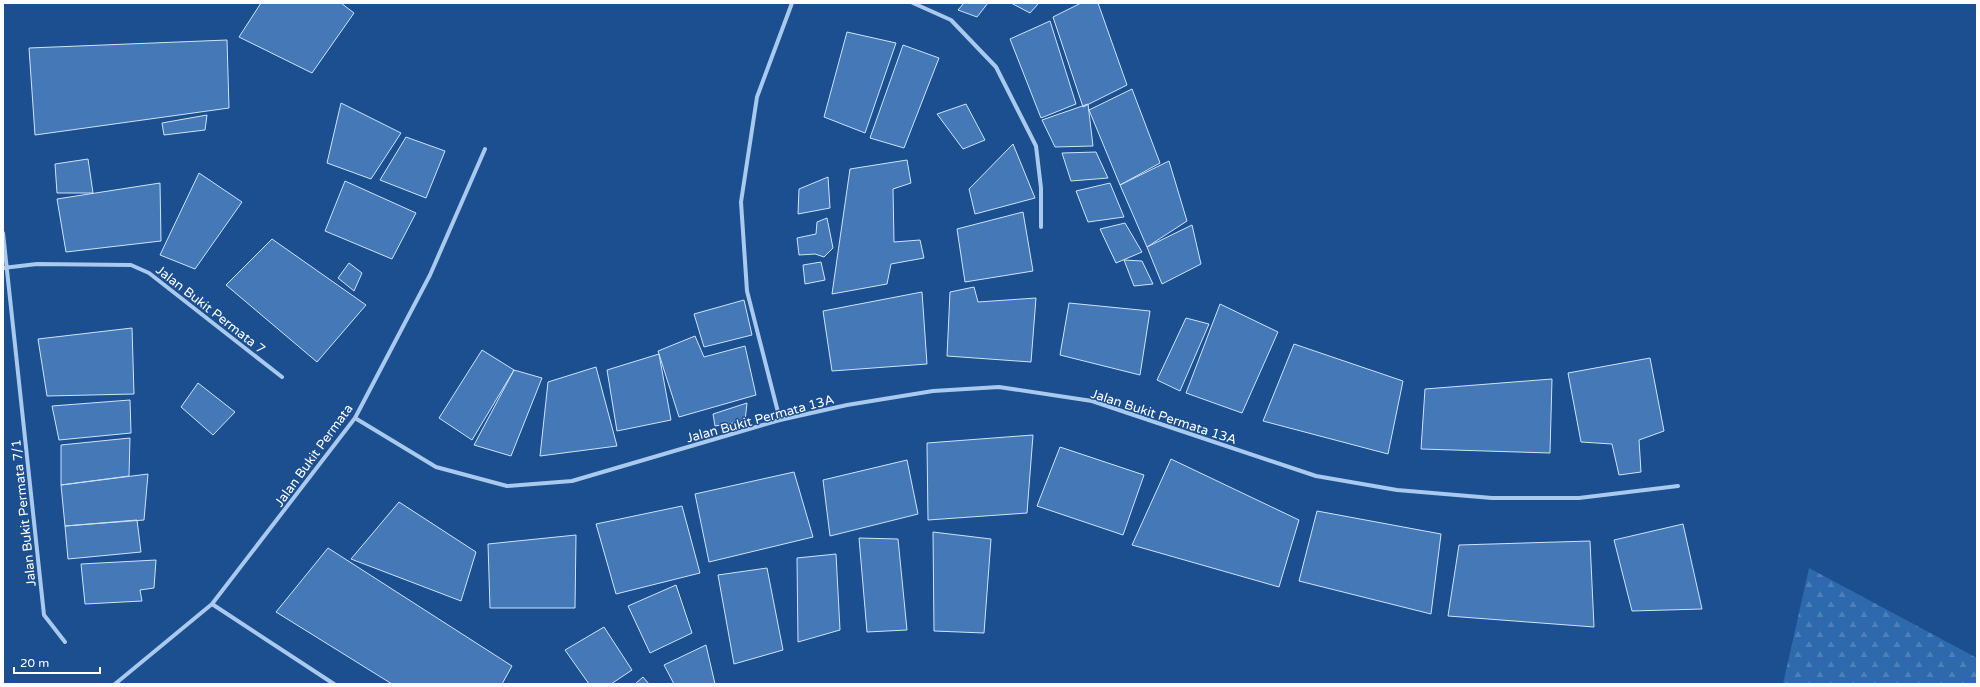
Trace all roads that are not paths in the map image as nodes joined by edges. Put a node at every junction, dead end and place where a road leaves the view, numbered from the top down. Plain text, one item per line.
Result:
1 (792, 3) edge
2 (913, 3) edge
3 (485, 149) dead end
4 (1041, 227) dead end
5 (3, 233) edge
6 (5, 268) edge
7 (282, 378) dead end
8 (355, 418) junction
9 (780, 420) junction
10 (1678, 486) dead end
11 (212, 604) junction
12 (65, 642) dead end
13 (115, 684) edge
14 (334, 684) edge

1 - 9 street
2 - 4 street
3 - 8 street, Jalan Bukit Permata
5 - 6 street, Jalan Bukit Permata 7/1
6 - 7 street, Jalan Bukit Permata 7
6 - 12 street, Jalan Bukit Permata 7/1
8 - 9 street, Jalan Bukit Permata 13A
8 - 11 street, Jalan Bukit Permata
9 - 10 street, Jalan Bukit Permata 13A
11 - 13 street, Jalan Bukit Permata
11 - 14 street

